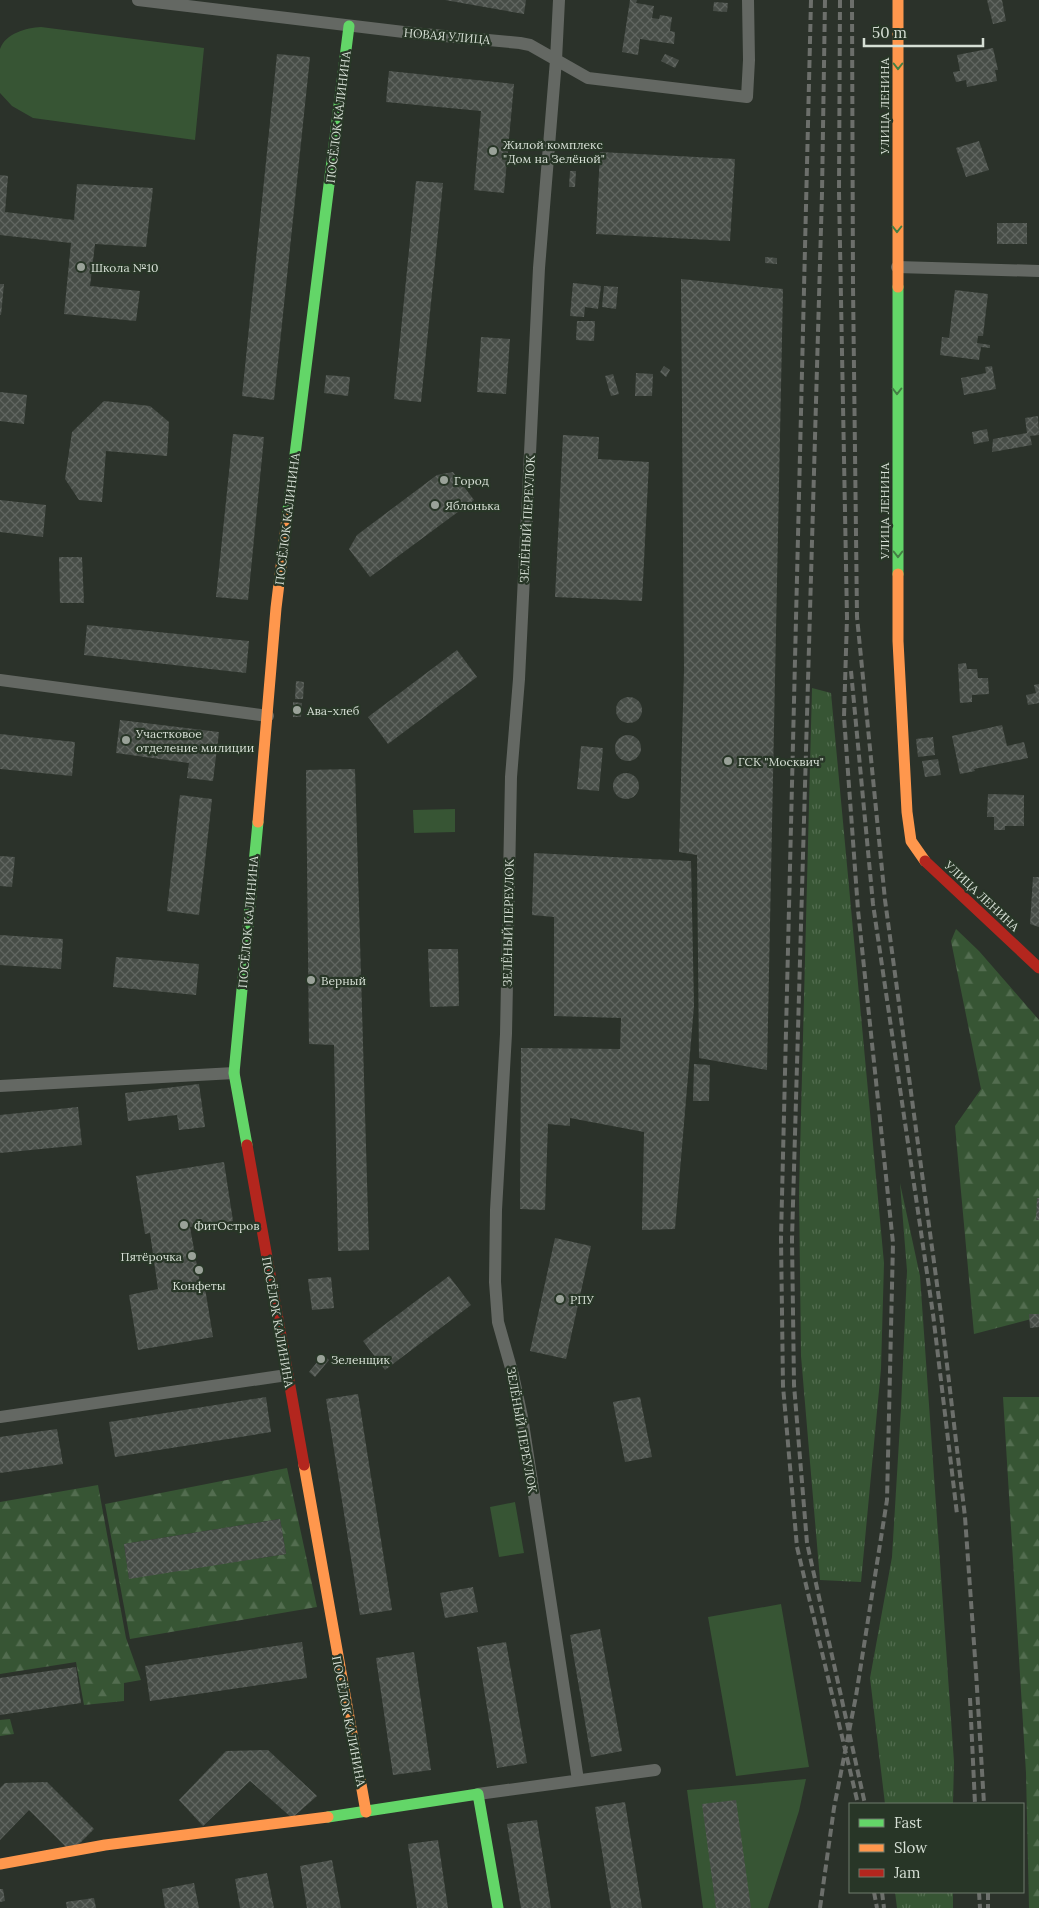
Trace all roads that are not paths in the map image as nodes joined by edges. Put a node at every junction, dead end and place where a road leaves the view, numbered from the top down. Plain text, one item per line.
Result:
1 (138, 0) edge
2 (559, 0) edge
3 (748, 0) edge
4 (898, 0) edge
5 (349, 26) junction
6 (556, 60) junction
7 (897, 266) junction
8 (1039, 271) edge
9 (0, 680) edge
10 (268, 716) junction
11 (1039, 968) edge
12 (234, 1073) junction
13 (0, 1086) edge
14 (287, 1376) junction
15 (0, 1417) edge
16 (655, 1770) dead end
17 (578, 1780) junction
18 (478, 1794) junction
19 (366, 1812) junction
20 (0, 1864) edge
21 (498, 1908) edge

1 - 5 street, НОВАЯ УЛИЦА
2 - 6 street, ЗЕЛЁНЫЙ ПЕРЕУЛОК
3 - 6 street, НОВАЯ УЛИЦА
4 -> 7 street, УЛИЦА ЛЕНИНА
5 - 6 street, НОВАЯ УЛИЦА
5 - 10 street, ПОСЁЛОК КАЛИНИНА
6 - 17 street, ЗЕЛЁНЫЙ ПЕРЕУЛОК
7 - 8 street
7 -> 11 street, УЛИЦА ЛЕНИНА
9 - 10 street
10 - 12 street, ПОСЁЛОК КАЛИНИНА
12 - 13 street
12 - 14 street, ПОСЁЛОК КАЛИНИНА
14 - 15 street
14 - 19 street, ПОСЁЛОК КАЛИНИНА
16 - 17 street
17 - 18 street
18 - 19 street
18 - 21 street
19 - 20 street

